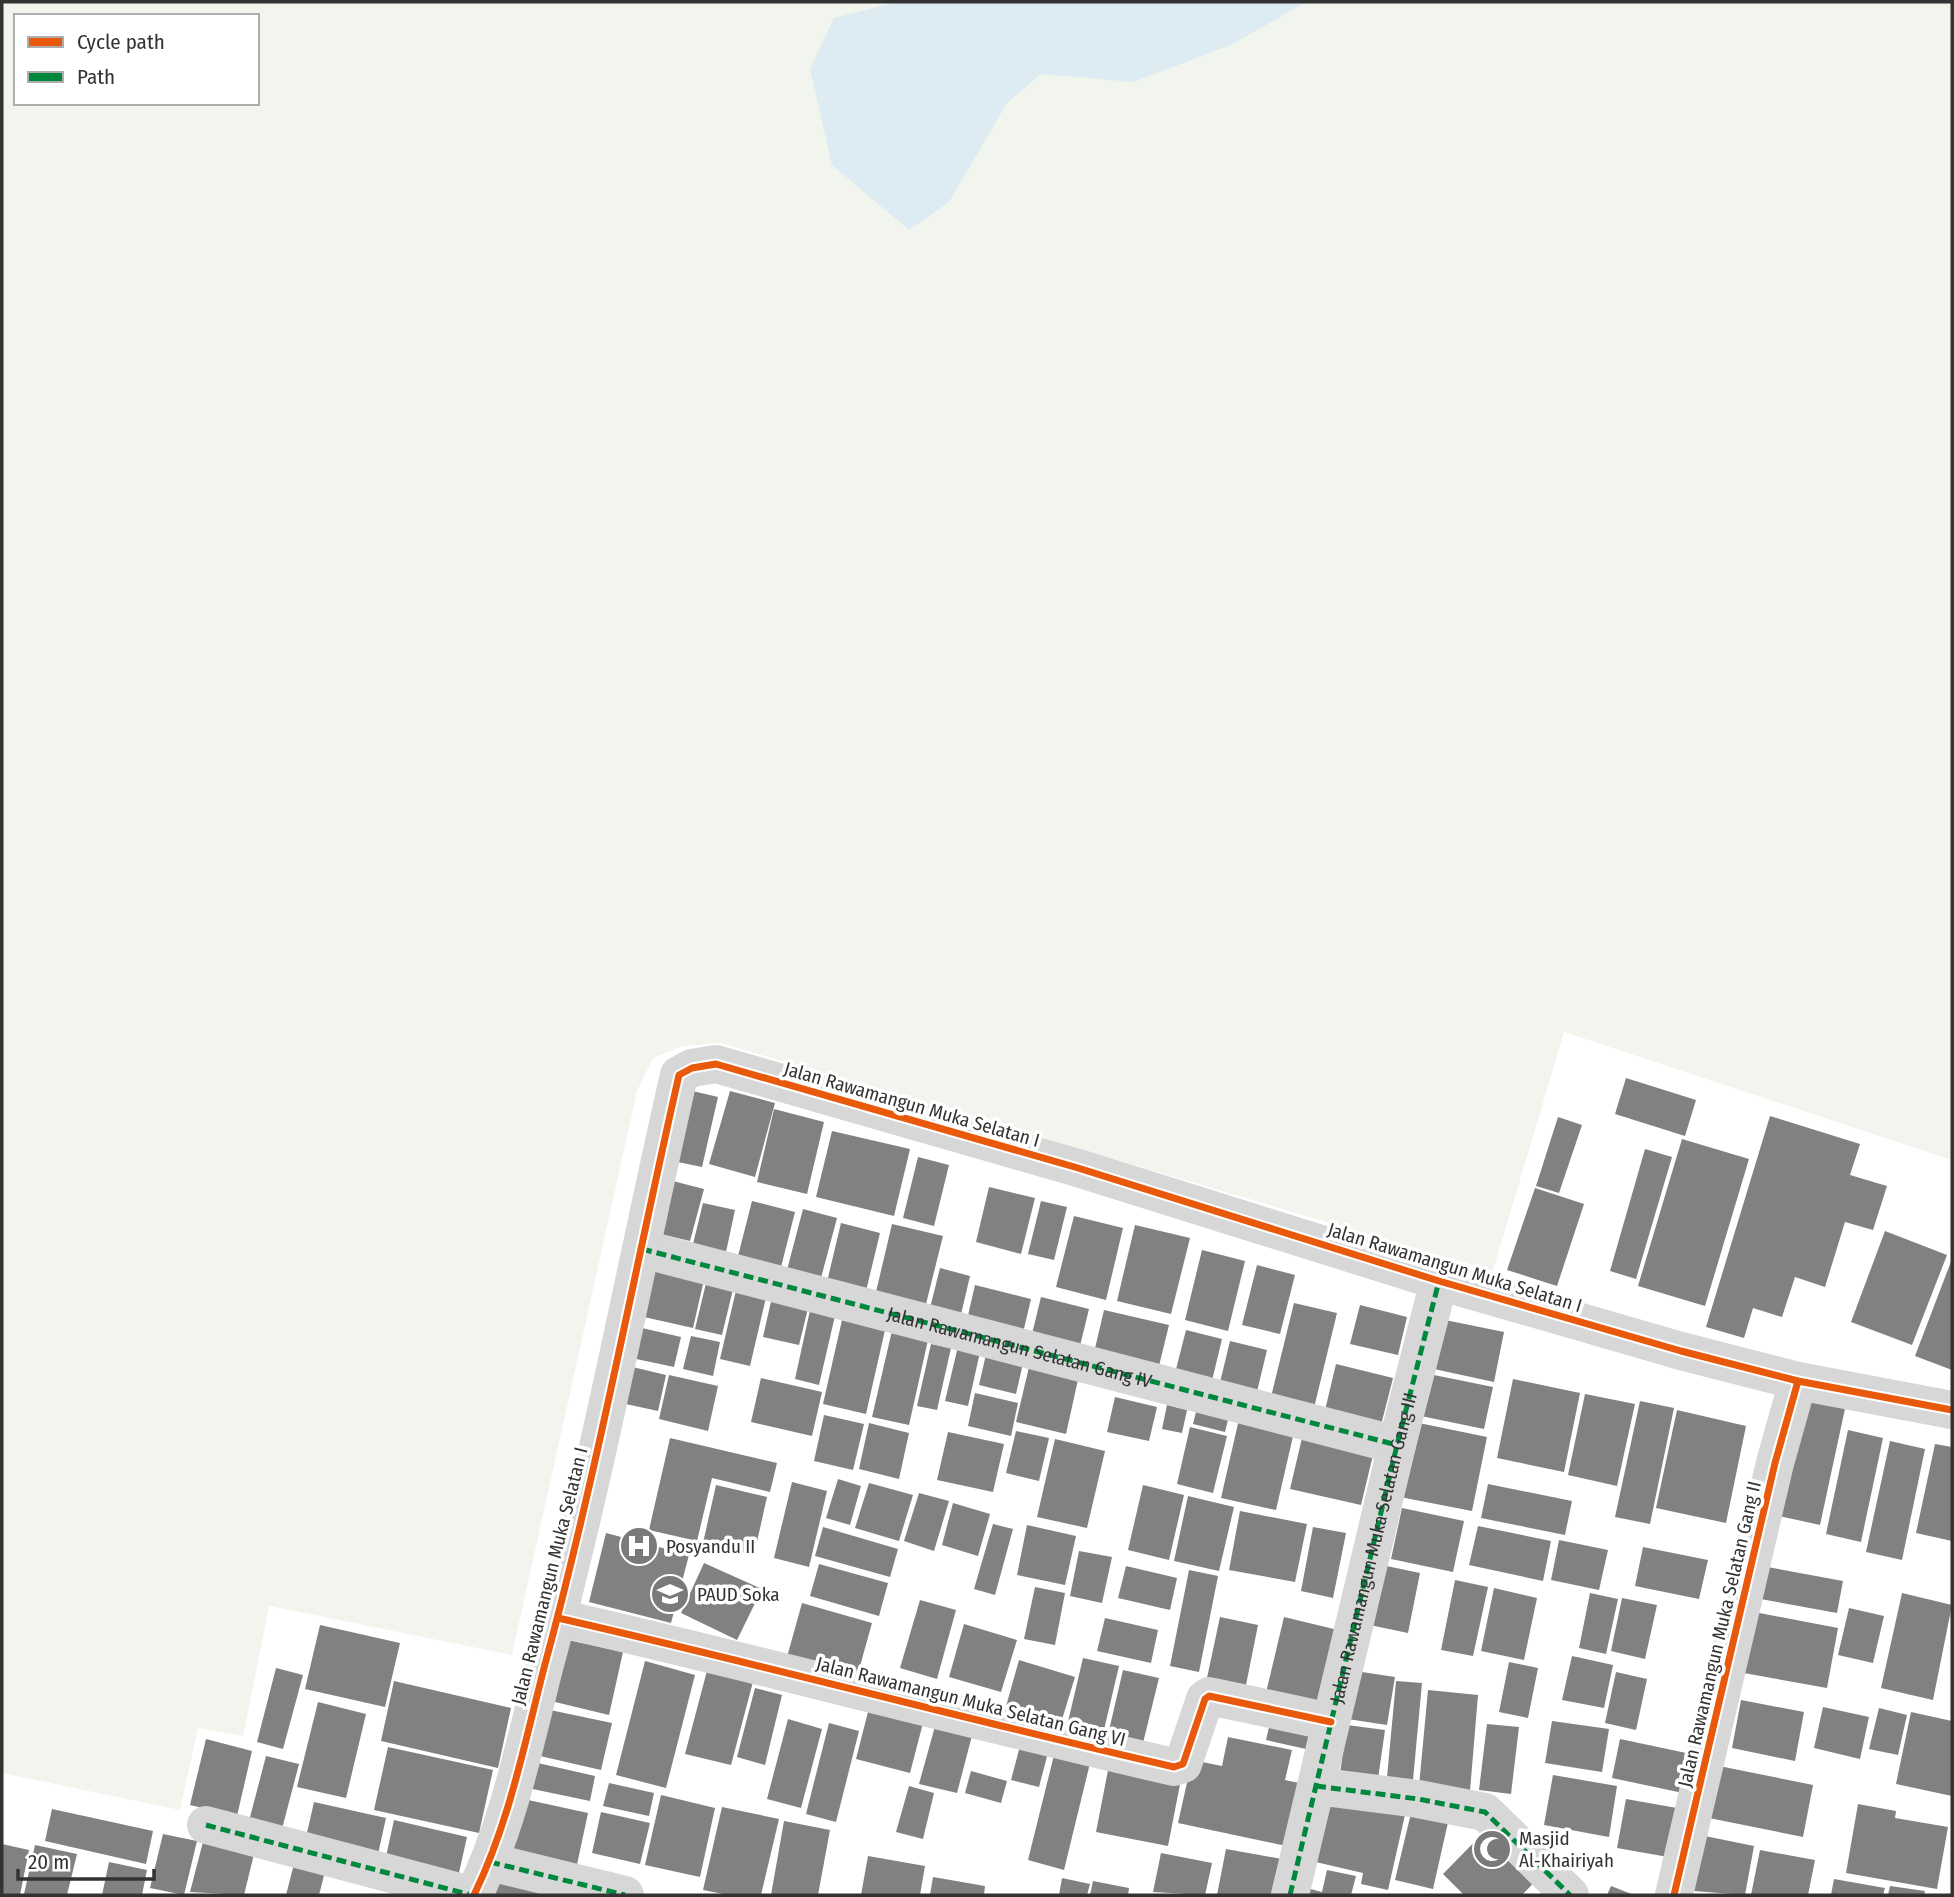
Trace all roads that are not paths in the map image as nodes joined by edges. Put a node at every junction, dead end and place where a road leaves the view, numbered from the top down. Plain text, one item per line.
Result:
1 (642, 1249) junction
2 (1439, 1281) junction
3 (1798, 1381) junction
4 (1952, 1410) edge
5 (1396, 1446) junction
6 (558, 1618) junction
7 (1331, 1722) junction
8 (1316, 1786) junction
9 (206, 1825) dead end
10 (478, 1884) edge
11 (625, 1895) edge
12 (1290, 1895) edge
13 (1570, 1895) edge
14 (1674, 1895) edge

1 - 2 street, Jalan Rawamangun Muka Selatan I
1 - 5 street, Jalan Rawamangun Selatan Gang IV
1 - 6 street, Jalan Rawamangun Muka Selatan I
2 - 3 street, Jalan Rawamangun Muka Selatan I
2 - 5 street, Jalan Rawamangun Muka Selatan Gang III
3 - 4 street, Jalan Rawamangun Muka Selatan I
3 - 14 street, Jalan Rawamangun Muka Selatan Gang II
5 - 7 street, Jalan Rawamangun Muka Selatan Gang III
6 - 7 street, Jalan Rawamangun Muka Selatan Gang VI
6 - 10 street, Jalan Rawamangun Muka Selatan I
7 - 8 street, Jalan Rawamangun Muka Selatan Gang III
8 - 12 street, Jalan Rawamangun Muka Selatan Gang III
8 - 13 street
9 - 10 street
10 - 11 street

